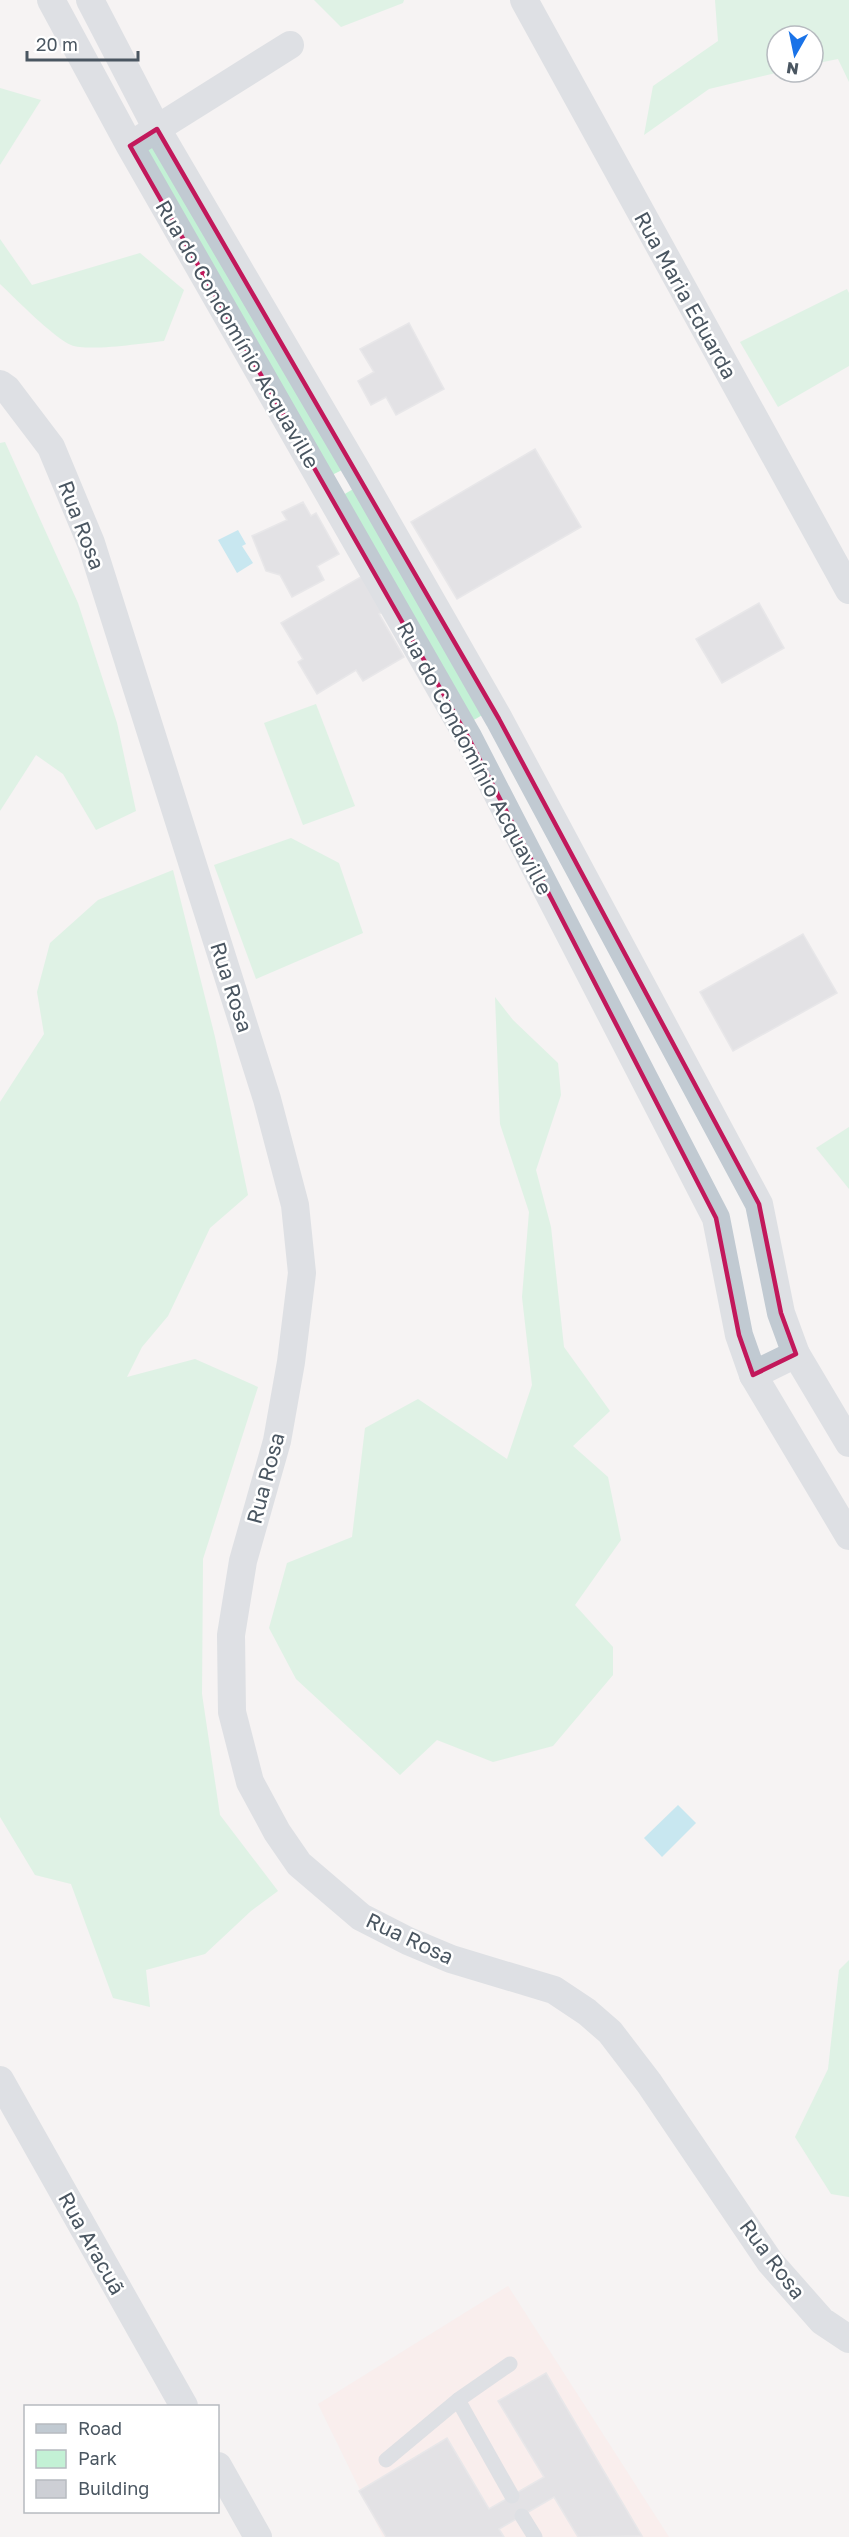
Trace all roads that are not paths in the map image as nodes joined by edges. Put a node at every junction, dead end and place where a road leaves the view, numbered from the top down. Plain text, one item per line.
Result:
1 (51, 0) edge
2 (90, 0) edge
3 (524, 0) edge
4 (290, 45) dead end
5 (157, 129) junction
6 (130, 146) junction
7 (0, 384) edge
8 (359, 474) junction
9 (328, 490) junction
10 (849, 590) edge
11 (499, 719) junction
12 (468, 737) junction
13 (662, 1022) junction
14 (624, 1044) junction
15 (796, 1354) junction
16 (753, 1375) junction
17 (849, 1443) edge
18 (849, 1536) edge
19 (0, 2080) edge
20 (849, 2339) edge
21 (510, 2364) dead end
22 (458, 2400) junction
23 (183, 2405) edge
24 (386, 2460) dead end
25 (219, 2468) edge
26 (512, 2496) dead end
27 (522, 2516) dead end
28 (258, 2537) edge
29 (535, 2537) edge

1 - 6 street, Rua do Condomínio Acquaville
2 - 5 street, Rua do Condomínio Acquaville
3 - 10 street, Rua Maria Eduarda
4 - 5 street
5 - 6 street
5 - 8 street, Rua do Condomínio Acquaville
6 - 9 street, Rua do Condomínio Acquaville
7 - 20 street, Rua Rosa
8 - 9 street
8 - 11 street, Rua do Condomínio Acquaville
9 - 12 street, Rua do Condomínio Acquaville
11 - 12 street
11 - 13 street, Rua do Condomínio Acquaville
12 - 14 street, Rua do Condomínio Acquaville
13 - 14 street
13 - 15 street, Rua do Condomínio Acquaville
14 - 16 street, Rua do Condomínio Acquaville
15 - 16 street
15 - 17 street, Rua do Condomínio Acquaville
16 - 18 street, Rua do Condomínio Acquaville
19 - 23 street, Rua Aracuã
21 - 22 lane
22 - 24 lane
22 - 26 lane
25 - 28 street
27 - 29 lane

